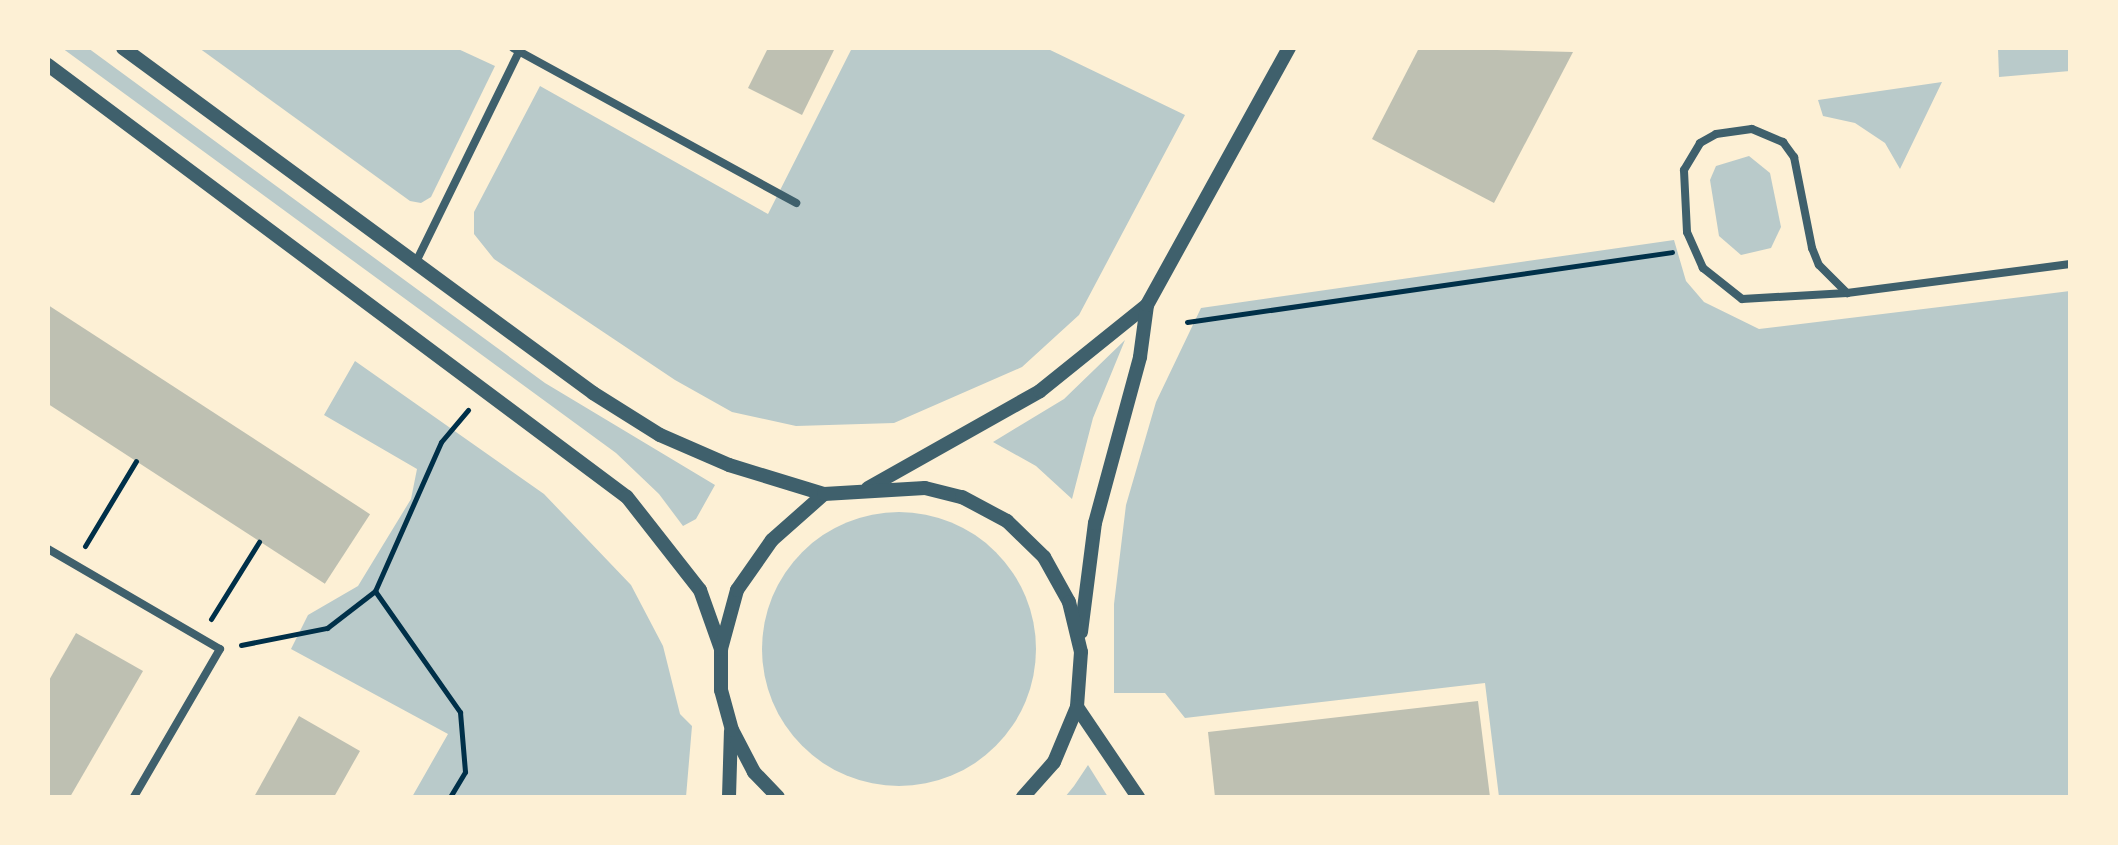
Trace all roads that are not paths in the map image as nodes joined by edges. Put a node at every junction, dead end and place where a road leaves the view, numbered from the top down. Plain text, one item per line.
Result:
1 (123, 48) edge
2 (1289, 48) edge
3 (518, 49) edge
4 (48, 65) edge
5 (796, 203) dead end
6 (2070, 264) edge
7 (415, 265) junction
8 (1847, 293) junction
9 (1147, 305) junction
10 (865, 490) junction
11 (824, 494) junction
12 (48, 549) edge
13 (721, 649) junction
14 (1081, 652) junction
15 (1077, 707) junction
16 (732, 730) junction
17 (134, 797) edge
18 (729, 797) edge
19 (778, 797) edge
20 (1023, 797) edge
21 (1138, 797) edge

1 - 7 street
2 - 9 street
3 - 5 street
3 - 7 street
4 - 13 street
6 - 8 street
7 - 11 street
8 - 8 street
9 - 10 street
9 - 14 street
10 - 11 street
10 - 14 street
11 - 13 street
12 - 17 street
13 - 16 street
14 - 15 street
15 - 20 street
15 - 21 street
16 - 18 street
16 - 19 street

